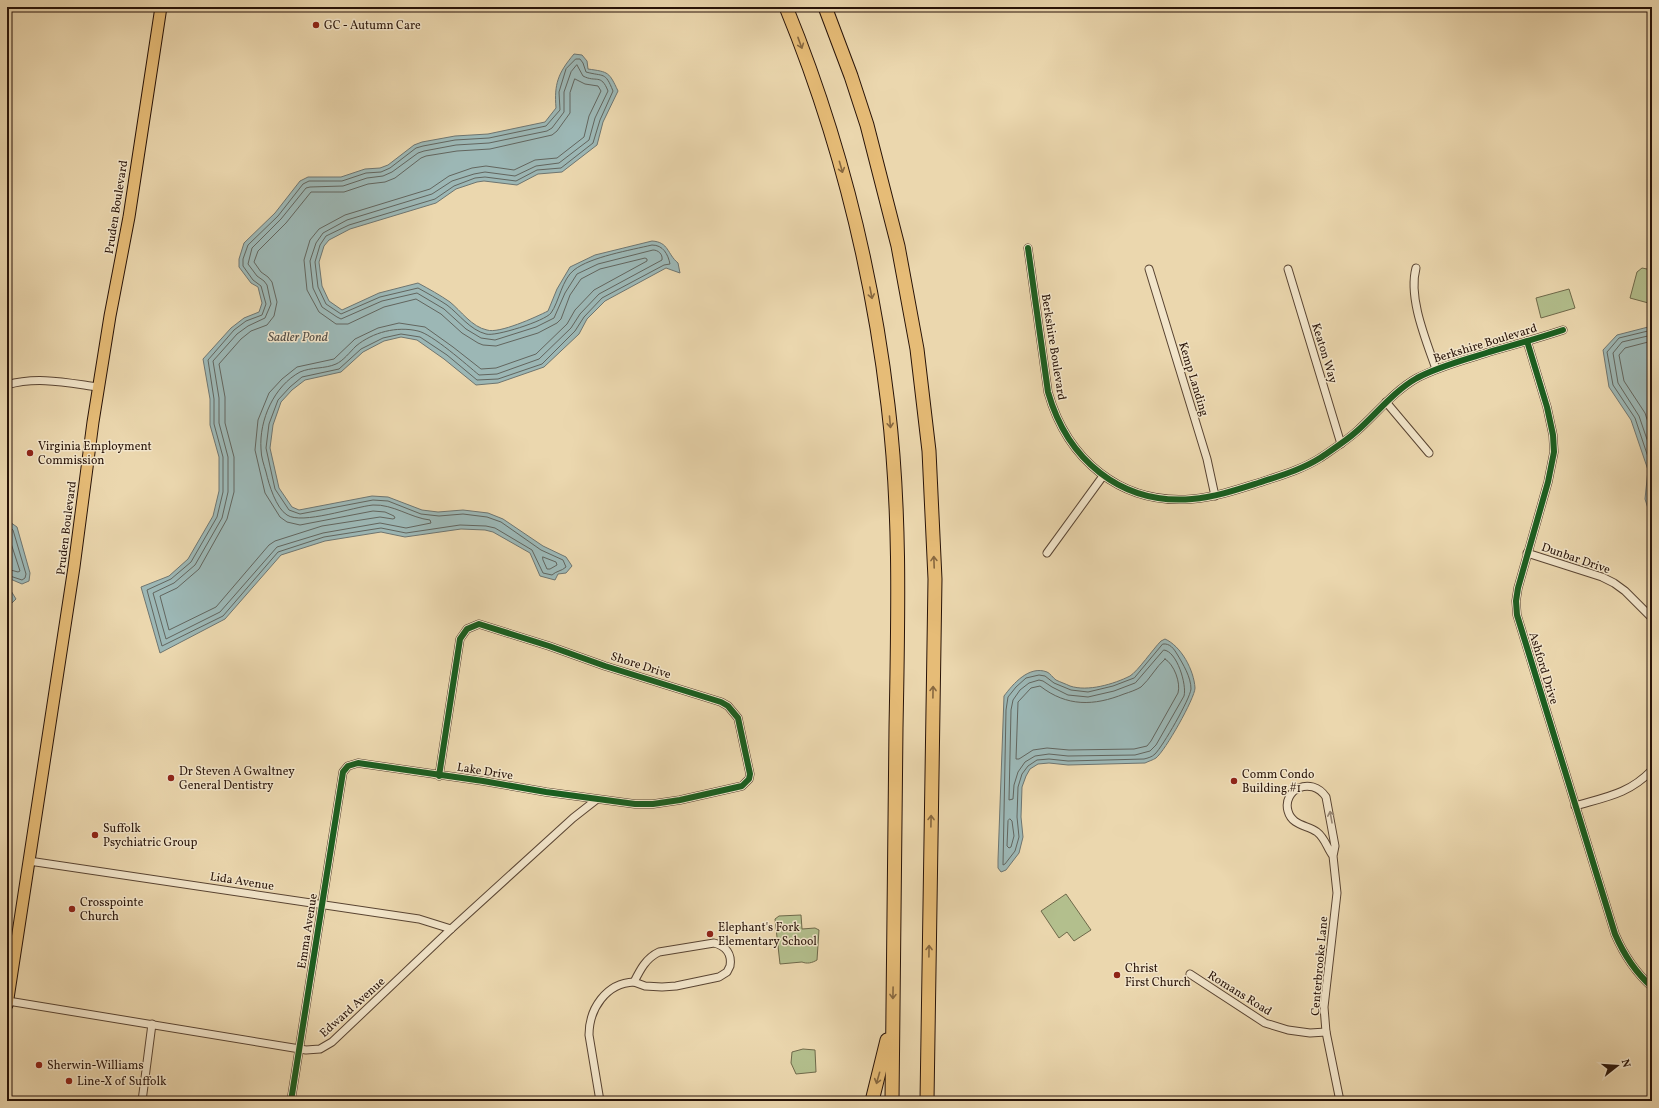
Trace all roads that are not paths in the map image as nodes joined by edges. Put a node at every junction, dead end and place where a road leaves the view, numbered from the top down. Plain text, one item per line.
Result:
1 (161, 7) edge
2 (786, 7) edge
3 (826, 7) edge
4 (1028, 248) dead end
5 (1416, 268) dead end
6 (1149, 269) dead end
7 (1288, 269) dead end
8 (1563, 330) dead end
9 (1527, 341) junction
10 (1436, 369) junction
11 (7, 385) edge
12 (98, 387) junction
13 (1386, 402) junction
14 (1341, 444) junction
15 (1429, 452) dead end
16 (1104, 476) junction
17 (1215, 496) junction
18 (1047, 553) dead end
19 (1527, 553) junction
20 (1652, 618) edge
21 (348, 766) joint
22 (1652, 770) edge
23 (439, 776) junction
24 (596, 800) junction
25 (1576, 806) junction
26 (1333, 856) junction
27 (29, 861) junction
28 (322, 905) junction
29 (451, 930) junction
30 (11, 955) edge
31 (1190, 974) dead end
32 (634, 982) junction
33 (1652, 987) edge
34 (928, 990) junction
35 (7, 1003) edge
36 (893, 1013) junction
37 (152, 1024) junction
38 (1326, 1032) junction
39 (299, 1049) junction
40 (142, 1101) edge
41 (291, 1101) edge
42 (600, 1101) edge
43 (872, 1101) edge
44 (892, 1101) edge
45 (927, 1101) edge
46 (934, 1101) edge
47 (1340, 1101) edge

1 - 12 main road, Pruden Boulevard
2 -> 36 highway
34 -> 3 highway
4 - 16 street, Berkshire Boulevard
5 - 10 street
6 - 17 street, Kemp Landing
7 - 14 street, Keaton Way
8 - 9 street, Berkshire Boulevard
9 - 10 street, Berkshire Boulevard
9 - 19 street, Ashford Drive
10 - 13 street, Berkshire Boulevard
11 - 12 street
12 - 27 main road, Pruden Boulevard
13 - 14 street, Berkshire Boulevard
13 - 15 street
14 - 17 street, Berkshire Boulevard
16 - 17 street, Berkshire Boulevard
16 - 18 street
19 - 20 street, Dunbar Drive
19 - 25 street, Ashford Drive
21 - 23 street, Lake Drive
21 - 28 street, Emma Avenue
22 - 25 street
23 - 24 street, Lake Drive
23 - 24 street, Shore Drive
24 - 29 street, Edward Avenue
25 - 33 street, Ashford Drive
26 -> 26 street, Centerbrooke Lane
26 - 38 street, Centerbrooke Lane
27 - 28 street, Lida Avenue
27 - 30 main road, Pruden Boulevard
28 - 29 street, Lida Avenue
28 - 39 street, Emma Avenue
29 - 39 street, Edward Avenue
30 - 35 main road, Pruden Boulevard
31 - 38 street, Romans Road
32 - 32 street
32 - 42 street
34 - 45 highway
34 - 46 highway
35 - 37 street, Edward Avenue
36 -> 43 highway
36 - 44 highway
37 - 39 street, Edward Avenue
37 - 40 street
38 - 47 street, Centerbrooke Lane
39 - 41 street, Emma Avenue

